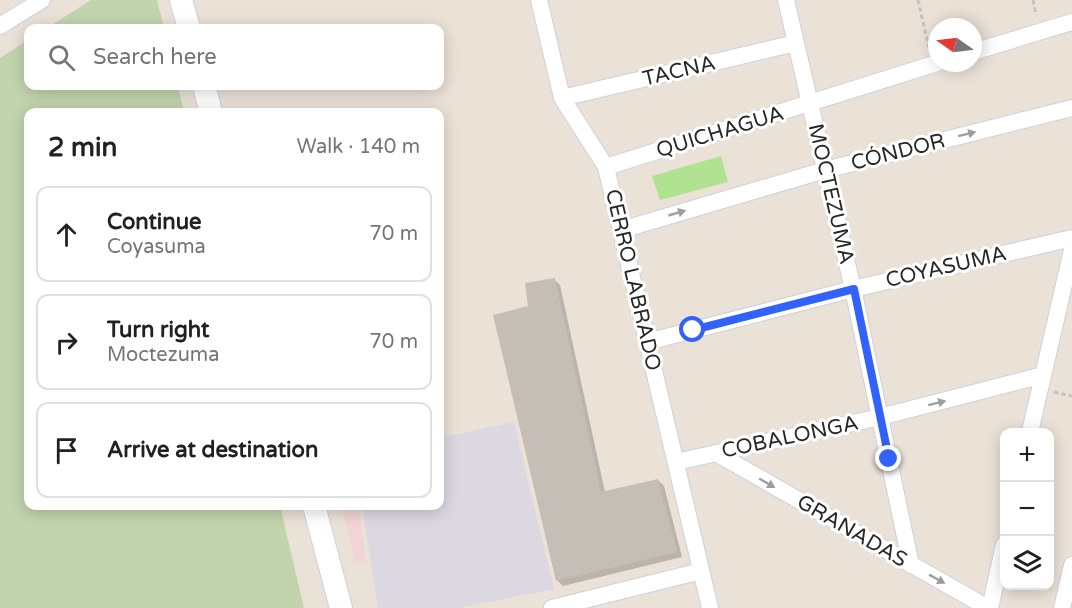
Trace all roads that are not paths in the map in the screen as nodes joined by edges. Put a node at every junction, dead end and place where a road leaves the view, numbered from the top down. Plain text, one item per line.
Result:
1 (42, 0) edge
2 (182, 0) edge
3 (539, 0) edge
4 (786, 0) edge
5 (1072, 21) edge
6 (188, 24) edge
7 (0, 26) edge
8 (796, 43) junction
9 (982, 49) edge
10 (928, 66) edge
11 (205, 90) edge
12 (562, 98) junction
13 (811, 104) junction
14 (210, 108) edge
15 (1072, 108) edge
16 (606, 167) junction
17 (825, 170) junction
18 (621, 230) junction
19 (1072, 238) edge
20 (1072, 250) edge
21 (854, 289) junction
22 (647, 342) junction
23 (1043, 375) junction
24 (880, 417) junction
25 (1031, 428) edge
26 (716, 453) junction
27 (676, 462) junction
28 (315, 510) edge
29 (911, 565) junction
30 (1000, 565) edge
31 (1072, 565) edge
32 (702, 571) junction
33 (340, 608) edge
34 (552, 608) edge
35 (710, 608) edge
36 (989, 608) edge
37 (1062, 608) edge

1 - 7 street
2 - 6 main road
3 - 12 street, CERRO LABRADO
4 - 8 street, MOCTEZUMA
5 - 9 street
8 - 12 street, TACNA
8 - 13 street, MOCTEZUMA
10 - 13 street, QUICHAGUA
11 - 14 main road
12 - 16 street, CERRO LABRADO
13 - 16 street, QUICHAGUA
13 - 17 street, MOCTEZUMA
17 -> 15 street, CÓNDOR
16 - 18 street, CERRO LABRADO
18 -> 17 street, CÓNDOR
17 - 21 street, MOCTEZUMA
18 - 22 street, CERRO LABRADO
19 - 21 street, COYASUMA
20 - 23 street
21 - 22 street, COYASUMA
21 - 24 street, MOCTEZUMA
22 - 27 street, CERRO LABRADO
24 -> 23 street, COBALONGA
23 - 25 street
24 - 26 street, COBALONGA
24 - 29 street, MOCTEZUMA
26 - 27 street, COBALONGA
26 -> 29 street, GRANADAS
27 - 32 street, CERRO LABRADO
28 - 33 main road
29 -> 36 street, GRANADAS
30 - 36 street
31 - 37 street
32 - 34 street
32 - 35 street, CERRO LABRADO

